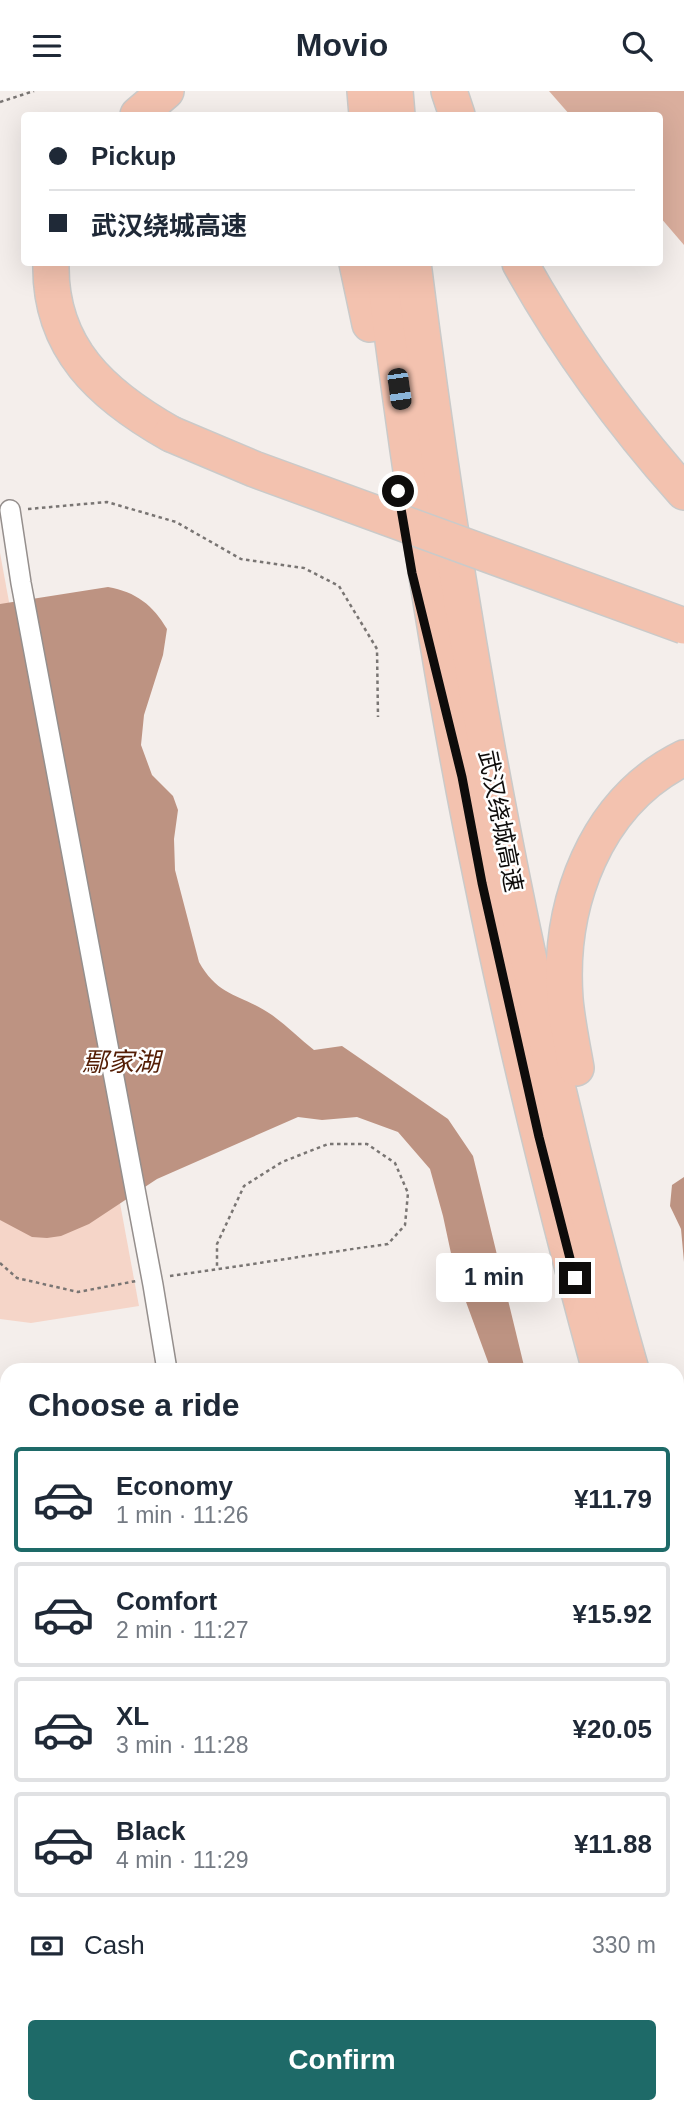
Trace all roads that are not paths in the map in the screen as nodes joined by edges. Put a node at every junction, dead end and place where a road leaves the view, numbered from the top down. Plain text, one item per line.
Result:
1 (166, 91) edge
2 (365, 91) edge
3 (395, 91) edge
4 (449, 91) edge
5 (142, 112) edge
6 (367, 112) edge
7 (397, 112) edge
8 (456, 112) edge
9 (51, 266) edge
10 (66, 266) edge
11 (358, 266) edge
12 (383, 266) edge
13 (413, 266) edge
14 (522, 266) edge
15 (174, 427) junction
16 (684, 492) edge
17 (10, 510) road end
18 (684, 610) edge
19 (684, 626) edge
20 (684, 758) edge
21 (462, 777) junction
22 (166, 1363) edge
23 (598, 1363) edge
24 (629, 1363) edge
25 (636, 1363) edge

1 - 5 highway
2 - 6 highway
3 - 7 highway
4 - 8 highway
9 - 15 highway
10 - 15 highway
11 - 21 highway
12 - 21 highway, 武汉绕城高速
13 - 24 highway, 武汉绕城高速
14 - 16 highway
15 - 18 highway
15 - 19 highway, bridge
17 - 22 street
20 - 25 highway
21 - 23 highway, 武汉绕城高速

